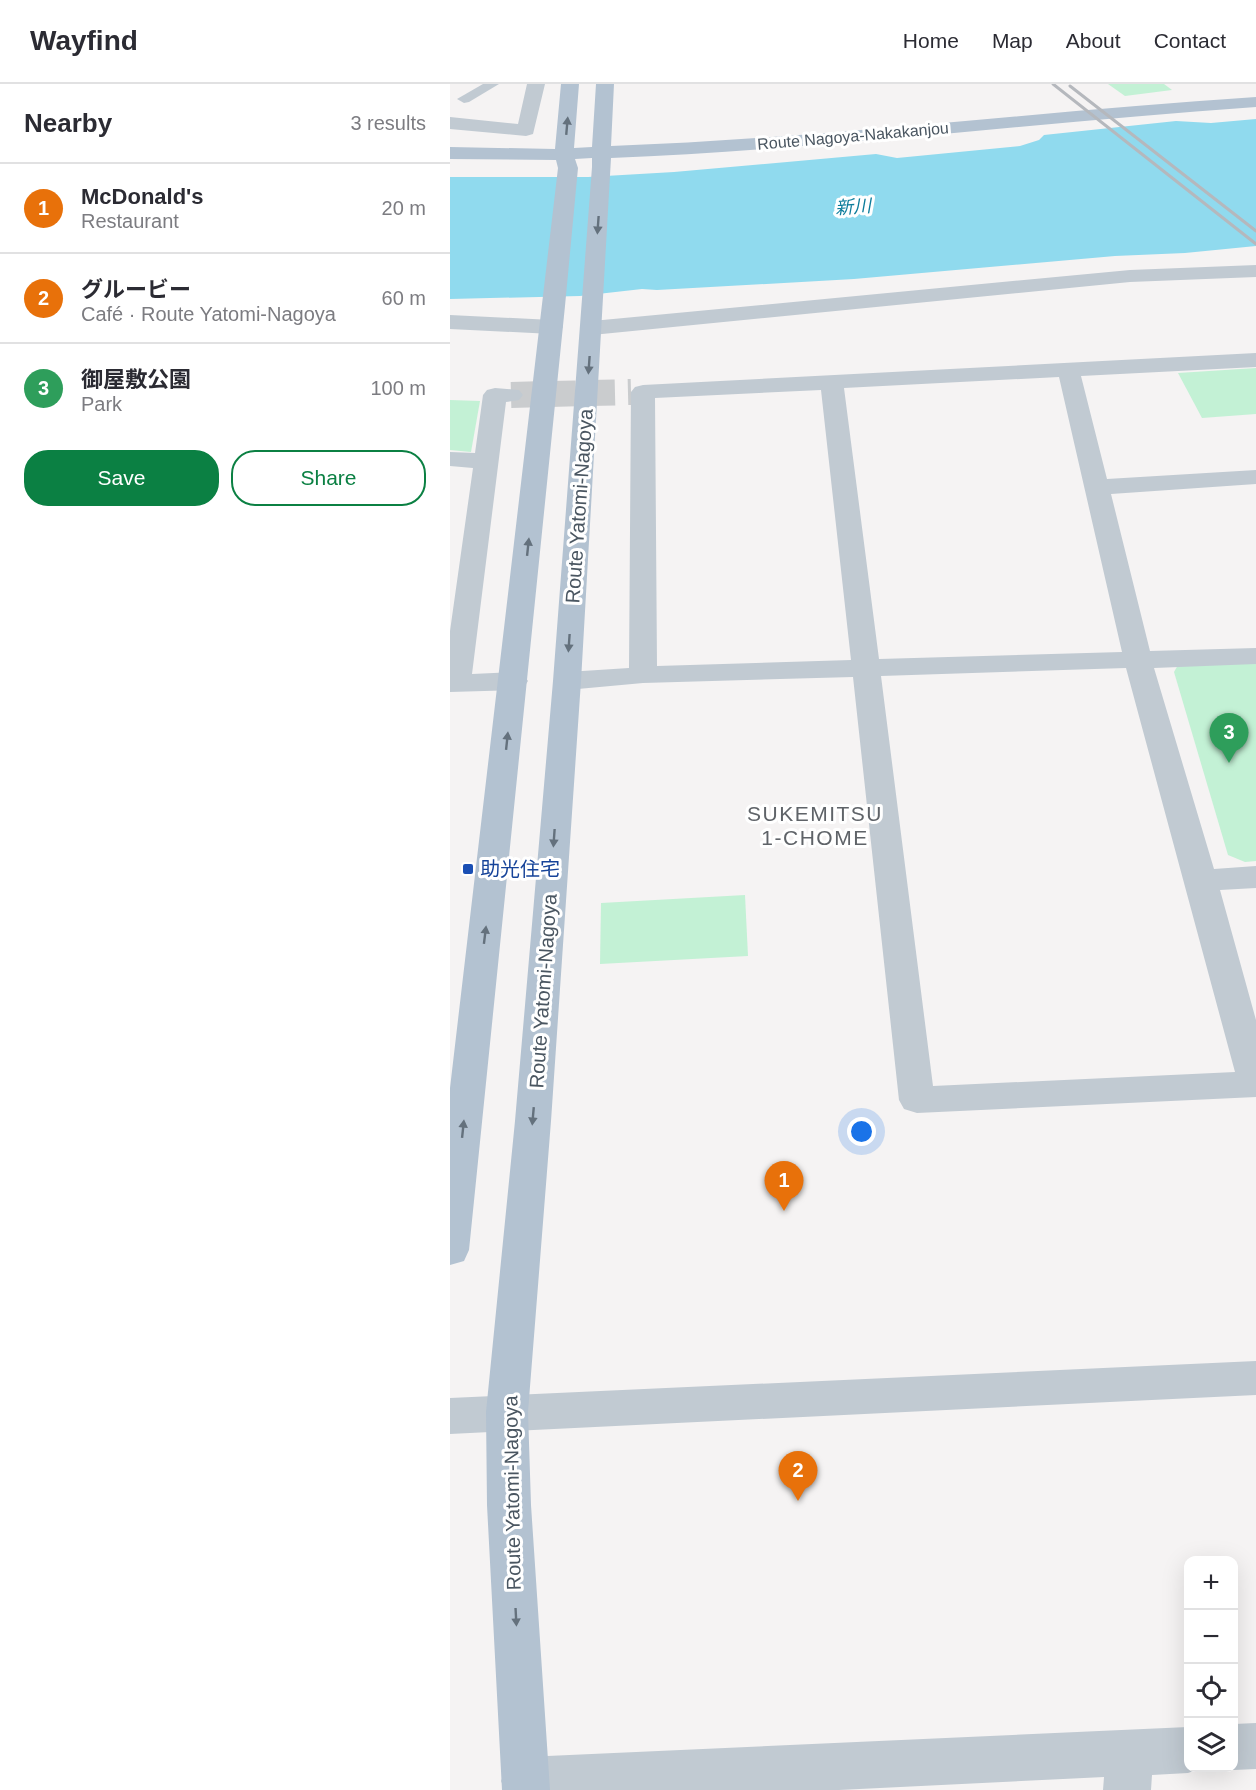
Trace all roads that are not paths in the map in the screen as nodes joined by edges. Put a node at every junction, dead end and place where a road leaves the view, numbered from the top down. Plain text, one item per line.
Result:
1 (493, 84) edge
2 (536, 84) edge
3 (570, 84) edge
4 (605, 84) edge
5 (464, 99) dead end
6 (1256, 102) edge
7 (450, 116) edge
8 (450, 123) edge
9 (502, 129) junction
10 (450, 153) edge
11 (602, 159) junction
12 (566, 161) junction
13 (1256, 271) edge
14 (553, 317) junction
15 (592, 317) junction
16 (450, 322) edge
17 (1256, 360) edge
18 (1069, 372) junction
19 (832, 383) junction
20 (511, 395) tunnel mouth
21 (450, 459) edge
22 (488, 461) junction
23 (1256, 477) edge
24 (1098, 487) junction
25 (461, 579) edge
26 (1256, 656) edge
27 (1138, 661) junction
28 (864, 670) junction
29 (643, 675) junction
30 (514, 681) junction
31 (567, 681) junction
32 (454, 683) edge
33 (1256, 878) edge
34 (1201, 880) junction
35 (1256, 1084) edge
36 (450, 1250) edge
37 (1256, 1378) edge
38 (507, 1412) junction
39 (450, 1416) edge
40 (1256, 1746) edge
41 (1238, 1747) edge
42 (1184, 1751) edge
43 (1128, 1772) edge
44 (526, 1785) edge

1 - 5 lane
2 - 9 street
12 -> 3 main road
4 - 11 main road, Route Yatomi-Nagoya
6 - 11 main road, Route Nagoya-Nakakanjou
7 - 9 street
8 - 9 street
10 - 12 main road, Route Nagoya-Nakakanjou
11 - 12 main road, Route Nagoya-Nakakanjou
11 -> 15 main road, Route Yatomi-Nagoya
12 - 14 main road
13 - 15 street
14 - 16 street
30 -> 14 main road
15 -> 31 main road, Route Yatomi-Nagoya
17 - 18 street
18 - 19 street
18 - 24 street
19 - 28 street
19 - 29 street
20 - 22 street
21 - 22 street
22 - 25 street
23 - 24 street
24 - 27 street
25 - 32 street
26 - 27 street
27 - 28 street
27 - 34 street
28 - 29 street
28 - 35 street
29 - 31 street
30 - 32 street
36 -> 30 main road
31 -> 38 main road, Route Yatomi-Nagoya
33 - 34 street
34 - 35 street
37 - 38 street
38 - 39 street
38 -> 44 main road, Route Yatomi-Nagoya
40 - 41 street
42 - 43 street
43 - 44 street

